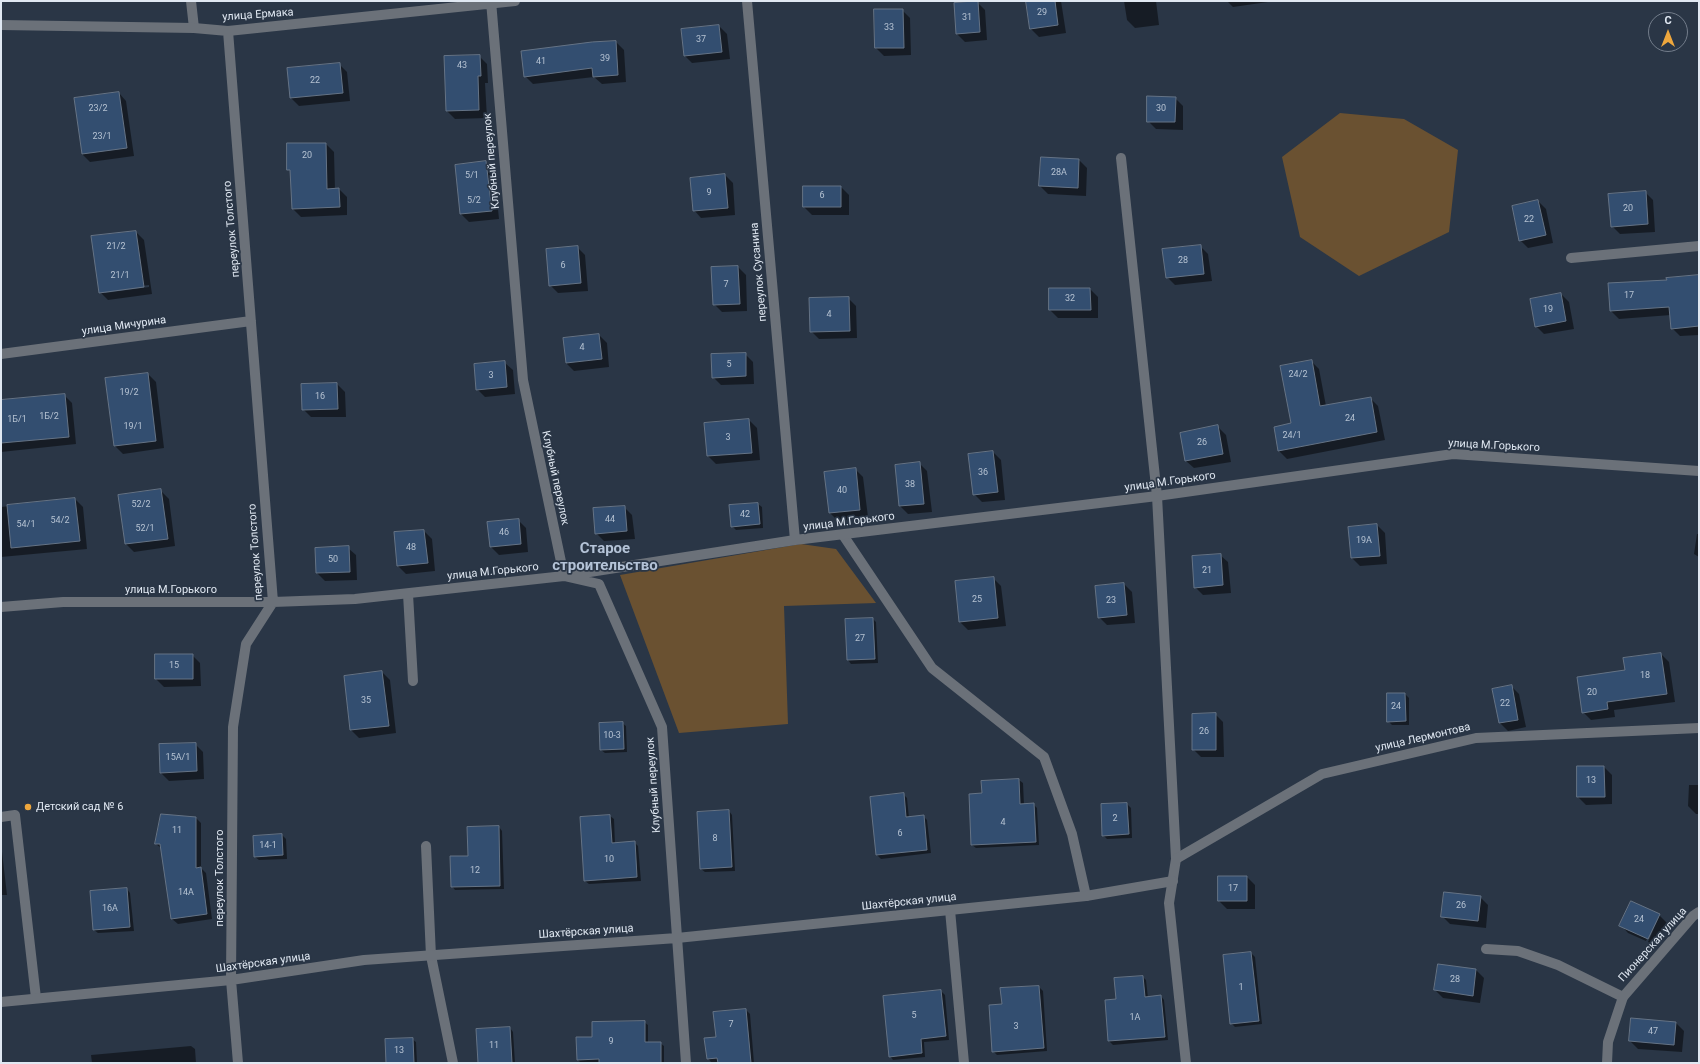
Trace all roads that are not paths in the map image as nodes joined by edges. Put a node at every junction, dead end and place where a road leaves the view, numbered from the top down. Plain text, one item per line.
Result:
1 (191, 1) edge
2 (515, 1) edge
3 (747, 1) edge
4 (491, 2) edge
5 (1, 25) edge
6 (194, 28) junction
7 (228, 32) junction
8 (1121, 158) dead end
9 (1699, 246) edge
10 (1571, 258) dead end
11 (251, 321) junction
12 (1, 354) edge
13 (1699, 471) edge
14 (1157, 496) junction
15 (843, 535) junction
16 (795, 540) junction
17 (564, 576) junction
18 (408, 594) junction
19 (273, 602) junction
20 (1, 607) edge
21 (413, 681) dead end
22 (1699, 728) edge
23 (1, 817) edge
24 (426, 846) dead end
25 (1176, 859) junction
26 (1173, 881) junction
27 (1086, 896) junction
28 (950, 910) junction
29 (1699, 912) edge
30 (677, 938) junction
31 (1486, 949) dead end
32 (431, 956) junction
33 (231, 980) junction
34 (1623, 997) junction
35 (36, 998) junction
36 (1, 1002) edge
37 (238, 1063) edge
38 (453, 1063) edge
39 (686, 1063) edge
40 (964, 1063) edge
41 (1186, 1063) edge
42 (1608, 1063) edge

1 - 6 street
2 - 4 street, улица Ермака
3 - 16 street, переулок Сусанина
4 - 7 street, улица Ермака
4 - 17 street, Клубный переулок
5 - 6 street, улица Ермака
6 - 7 street, улица Ермака
7 - 11 street, переулок Толстого
8 - 14 street
9 - 10 street
11 - 12 street, улица Мичурина
11 - 19 street, переулок Толстого
13 - 14 street, улица М.Горького
14 - 15 street, улица М.Горького
14 - 25 street
15 - 16 street, улица М.Горького
15 - 27 street
16 - 17 street, улица М.Горького
17 - 18 street, улица М.Горького
17 - 30 street, Клубный переулок
18 - 19 street, улица М.Горького
18 - 21 street
19 - 20 street, улица М.Горького
19 - 33 street, переулок Толстого
22 - 25 street, улица Лермонтова
23 - 35 street
24 - 32 street
25 - 26 street
26 - 27 street, Шахтёрская улица
26 - 41 street
27 - 28 street, Шахтёрская улица
28 - 30 street, Шахтёрская улица
28 - 40 street
29 - 34 street, Пионерская улица
30 - 32 street, Шахтёрская улица
30 - 39 street, Клубный переулок
31 - 34 street
32 - 33 street, Шахтёрская улица
32 - 38 street
33 - 35 street, Шахтёрская улица
33 - 37 street, переулок Толстого
34 - 42 street, Пионерская улица
35 - 36 street, Шахтёрская улица

